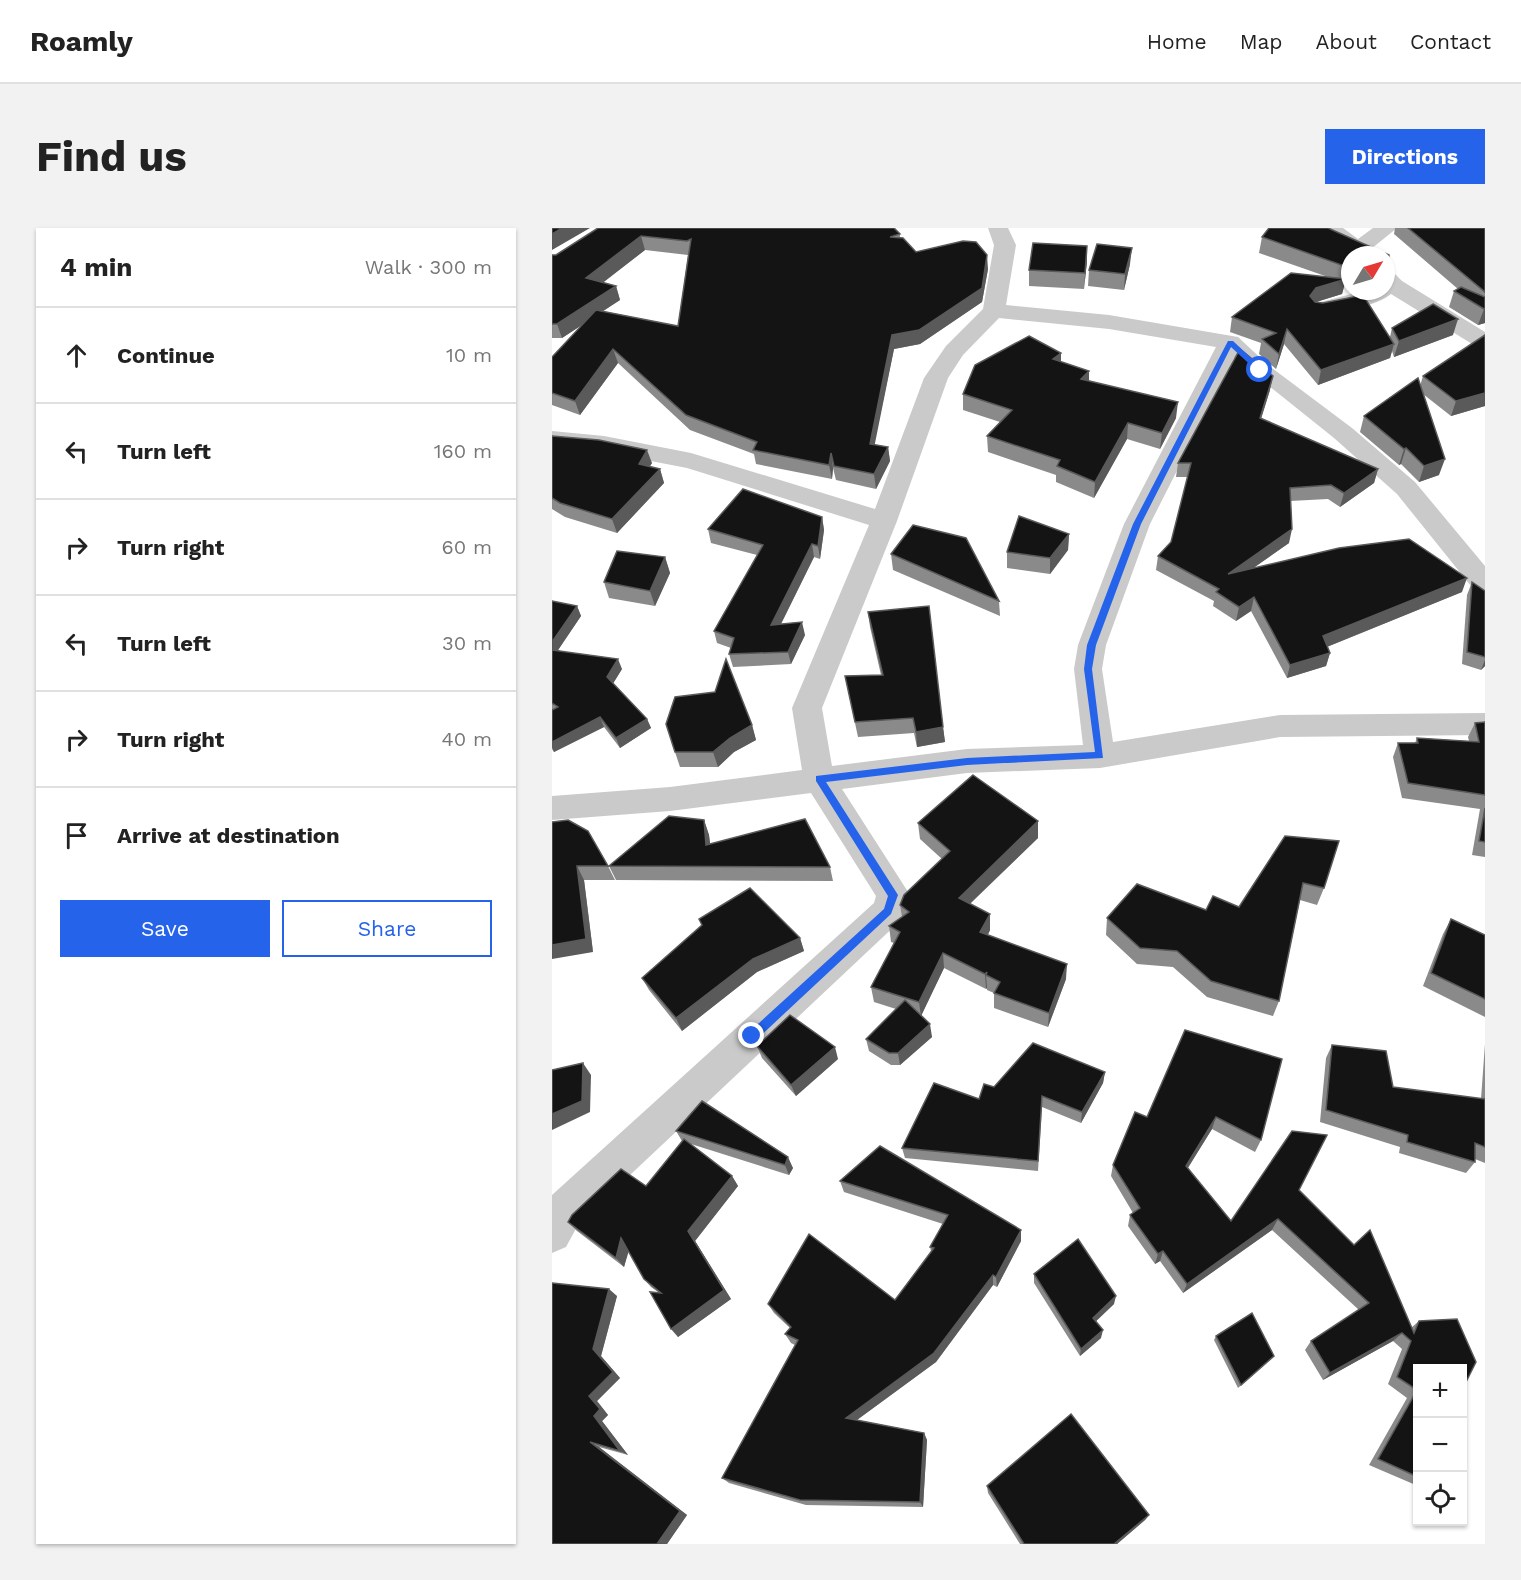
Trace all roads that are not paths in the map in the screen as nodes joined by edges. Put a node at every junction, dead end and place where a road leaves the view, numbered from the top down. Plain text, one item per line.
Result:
1 (998, 228) edge
2 (1330, 228) edge
3 (1387, 228) edge
4 (1354, 246) edge
5 (1368, 246) edge
6 (1395, 291) edge
7 (1358, 300) edge
8 (1320, 309) edge
9 (994, 311) junction
10 (1230, 342) junction
11 (1485, 342) edge
12 (552, 439) edge
13 (884, 521) junction
14 (1485, 584) edge
15 (1485, 724) edge
16 (1100, 756) junction
17 (819, 779) junction
18 (552, 808) edge
19 (552, 1233) edge

1 - 9 street
2 - 4 street
3 - 5 street
6 - 11 street
7 - 8 street
9 - 10 street
9 - 13 street
10 - 14 street
10 - 16 street
12 - 13 street
13 - 17 street
15 - 16 street
16 - 17 street
17 - 18 street
17 - 19 street

